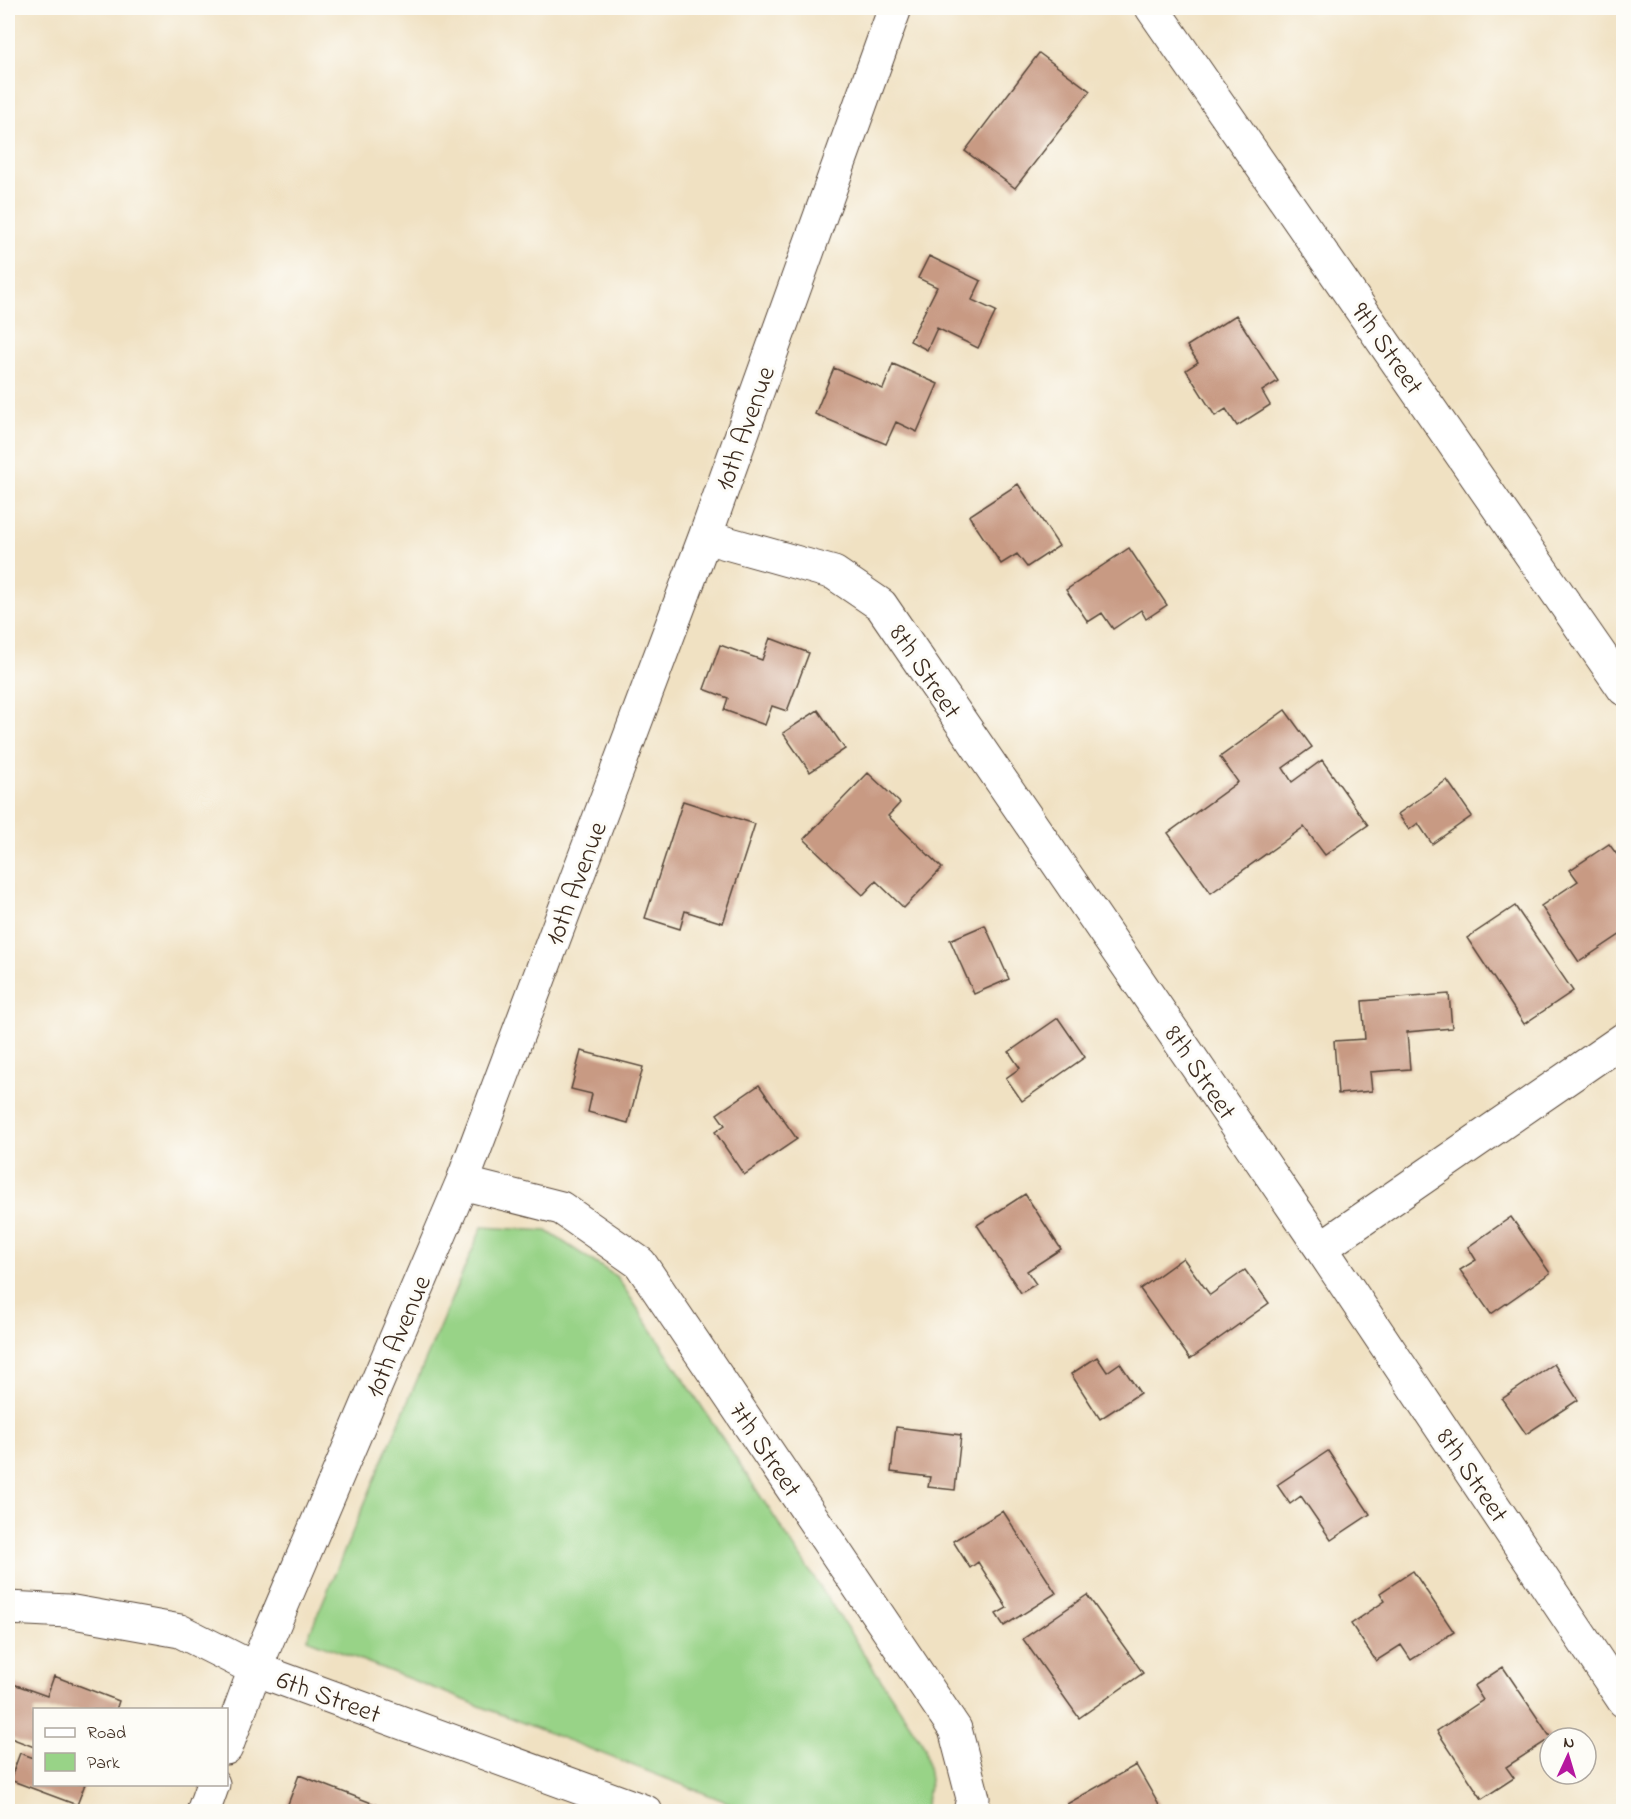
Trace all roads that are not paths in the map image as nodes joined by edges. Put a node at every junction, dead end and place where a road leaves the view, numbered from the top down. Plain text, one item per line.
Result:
1 (895, 8) edge
2 (1152, 8) edge
3 (705, 537) junction
4 (1623, 689) edge
5 (1623, 1039) edge
6 (462, 1183) junction
7 (1321, 1248) junction
8 (8, 1608) edge
9 (255, 1669) junction
10 (1623, 1701) edge
11 (228, 1743) edge
12 (213, 1786) edge
13 (203, 1812) edge
14 (646, 1812) edge
15 (970, 1812) edge

1 - 3 street, 10th Avenue
2 - 4 street, 9th Street
3 - 6 street, 10th Avenue
3 - 7 street, 8th Street
5 - 7 street
6 - 9 street, 10th Avenue
6 - 15 street, 7th Street
7 - 10 street, 8th Street
8 - 9 street, 6th Street
9 - 11 street, 10th Avenue
9 - 14 street, 6th Street
12 - 13 street

